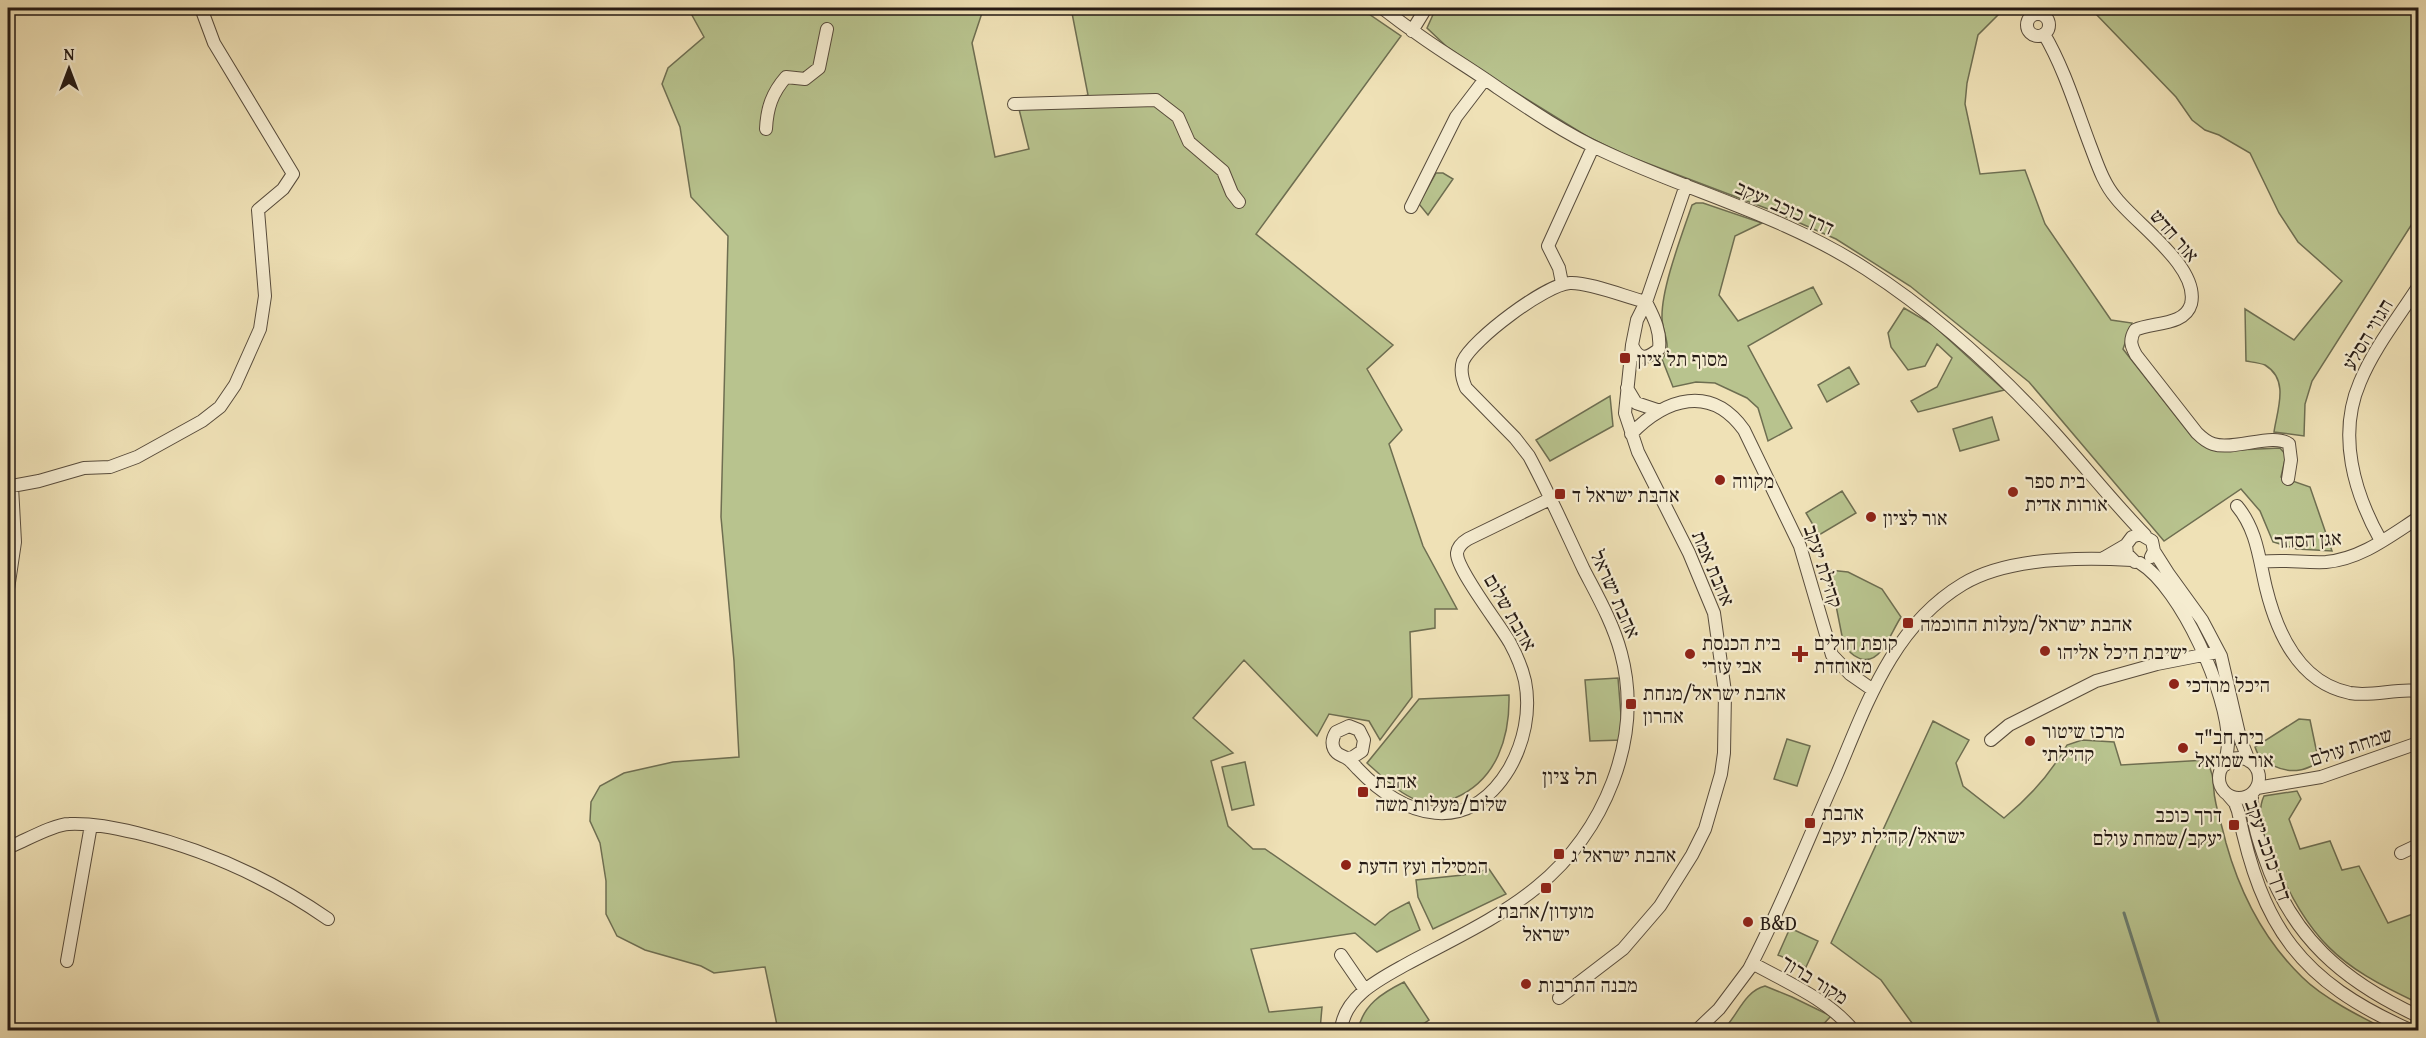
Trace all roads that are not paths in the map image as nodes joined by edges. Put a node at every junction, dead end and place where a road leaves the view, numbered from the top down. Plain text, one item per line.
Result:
1 (201, 8) edge
2 (1382, 8) edge
3 (1426, 8) edge
4 (2027, 12) edge
5 (827, 28) dead end
6 (1412, 31) junction
7 (1485, 79) junction
8 (1014, 104) dead end
9 (766, 129) dead end
10 (1593, 147) junction
11 (1686, 185) junction
12 (1239, 202) dead end
13 (1411, 207) dead end
14 (1562, 283) junction
15 (2418, 287) edge
16 (1646, 302) junction
17 (1632, 345) junction
18 (1626, 387) junction
19 (1660, 411) junction
20 (1631, 434) junction
21 (2288, 479) dead end
22 (1550, 499) junction
23 (2237, 506) dead end
24 (2121, 511) junction
25 (2418, 518) edge
26 (2145, 535) junction
27 (2380, 541) junction
28 (2127, 543) junction
29 (2154, 551) junction
30 (2098, 561) junction
31 (2136, 561) junction
32 (2260, 562) junction
33 (8, 589) edge
34 (2218, 652) junction
35 (2204, 654) junction
36 (1873, 690) junction
37 (2418, 691) edge
38 (1990, 740) dead end
39 (2418, 743) edge
40 (1353, 756) dead end
41 (2225, 765) junction
42 (2253, 765) junction
43 (2295, 781) junction
44 (2254, 791) junction
45 (2228, 795) junction
46 (91, 825) junction
47 (8, 845) edge
48 (2418, 845) edge
49 (2401, 853) dead end
50 (328, 918) dead end
51 (1341, 955) dead end
52 (66, 961) dead end
53 (1752, 963) junction
54 (1365, 990) junction
55 (1559, 998) dead end
56 (2418, 1016) edge
57 (1341, 1030) edge
58 (1697, 1030) edge
59 (1853, 1030) edge
60 (2410, 1030) edge

1 - 33 street
2 - 6 street, דרך כוכב יעקב
3 - 6 street
4 - 21 street, אור חדש
5 - 9 street
6 - 7 street, דרך כוכב יעקב
7 - 10 street, דרך כוכב יעקב
7 - 13 street
8 - 12 street
10 - 11 street, דרך כוכב יעקב
10 - 14 street
11 - 16 street, אהבת אמת
11 - 24 street, דרך כוכב יעקב
14 - 16 street
14 - 22 street, אהבת ישראל
15 - 27 street, חגווי הסלע
16 - 17 street, אהבת אמת
16 - 17 street
17 - 18 street, אהבת אמת
18 - 19 street
18 - 20 street, אהבת אמת
19 - 20 street, קהילת יעקב
19 - 36 street, קהילת יעקב
20 - 55 street, אהבת אמת
22 - 40 street, אהבת שלום
22 - 54 street, אהבת ישראל
23 - 32 street
24 - 26 street, דרך כוכב יעקב
24 - 28 street, דרך כוכב יעקב
25 - 27 street, אגן הסהר
26 - 28 street
26 - 29 street
27 - 32 street, אגן הסהר
28 - 30 street
28 - 31 street
29 - 31 street
29 - 34 street
30 - 31 street
30 - 36 street
31 - 35 street
32 - 37 street
34 - 35 street
34 - 42 street
35 - 38 street
35 - 41 street
36 - 53 street
39 - 43 street, שמחת עולם
41 - 42 street
41 - 45 street
42 - 43 street, שמחת עולם
42 - 44 street
43 - 44 street, שמחת עולם
44 - 45 street
44 - 56 street, דרך כוכב יעקב
45 - 60 street, דרך כוכב יעקב
46 - 47 street
46 - 50 street
46 - 52 street
48 - 49 street
51 - 54 street
53 - 58 street
53 - 59 street, מקור ברוך
54 - 57 street, אהבת ישראל

